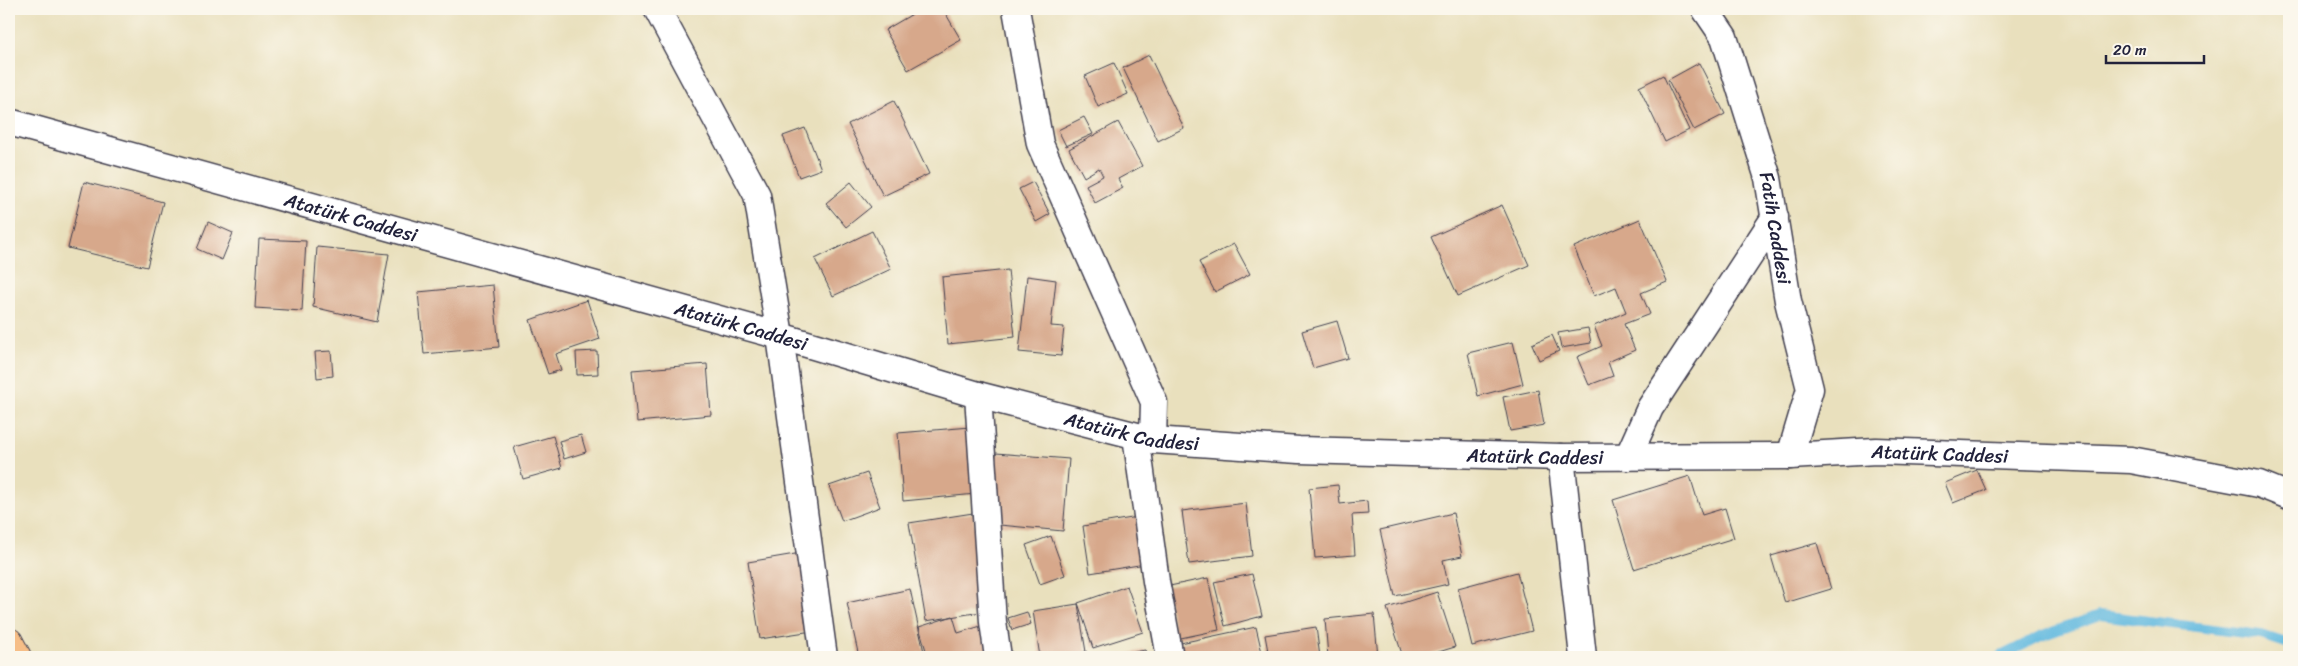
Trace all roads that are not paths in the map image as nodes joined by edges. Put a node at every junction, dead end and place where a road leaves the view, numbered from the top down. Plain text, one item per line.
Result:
1 (657, 9) edge
2 (1016, 9) edge
3 (1705, 9) edge
4 (9, 122) edge
5 (1775, 217) junction
6 (780, 336) junction
7 (978, 395) junction
8 (1144, 438) junction
9 (1790, 456) junction
10 (1628, 457) junction
11 (1561, 458) junction
12 (2289, 496) edge
13 (9, 642) edge
14 (1576, 655) edge
15 (17, 657) edge
16 (824, 657) edge
17 (998, 657) edge
18 (1170, 657) edge

1 - 6 street
2 - 8 street
3 - 5 street, Fatih Caddesi
4 - 6 street, Atatürk Caddesi
5 - 9 street, Fatih Caddesi
5 - 10 street
6 - 7 street, Atatürk Caddesi
6 - 16 street
7 - 8 street, Atatürk Caddesi
7 - 17 street
8 - 11 street, Atatürk Caddesi
8 - 18 street
9 - 10 street, Atatürk Caddesi
9 - 12 street, Atatürk Caddesi
10 - 11 street, Atatürk Caddesi
11 - 14 street
13 - 15 highway

